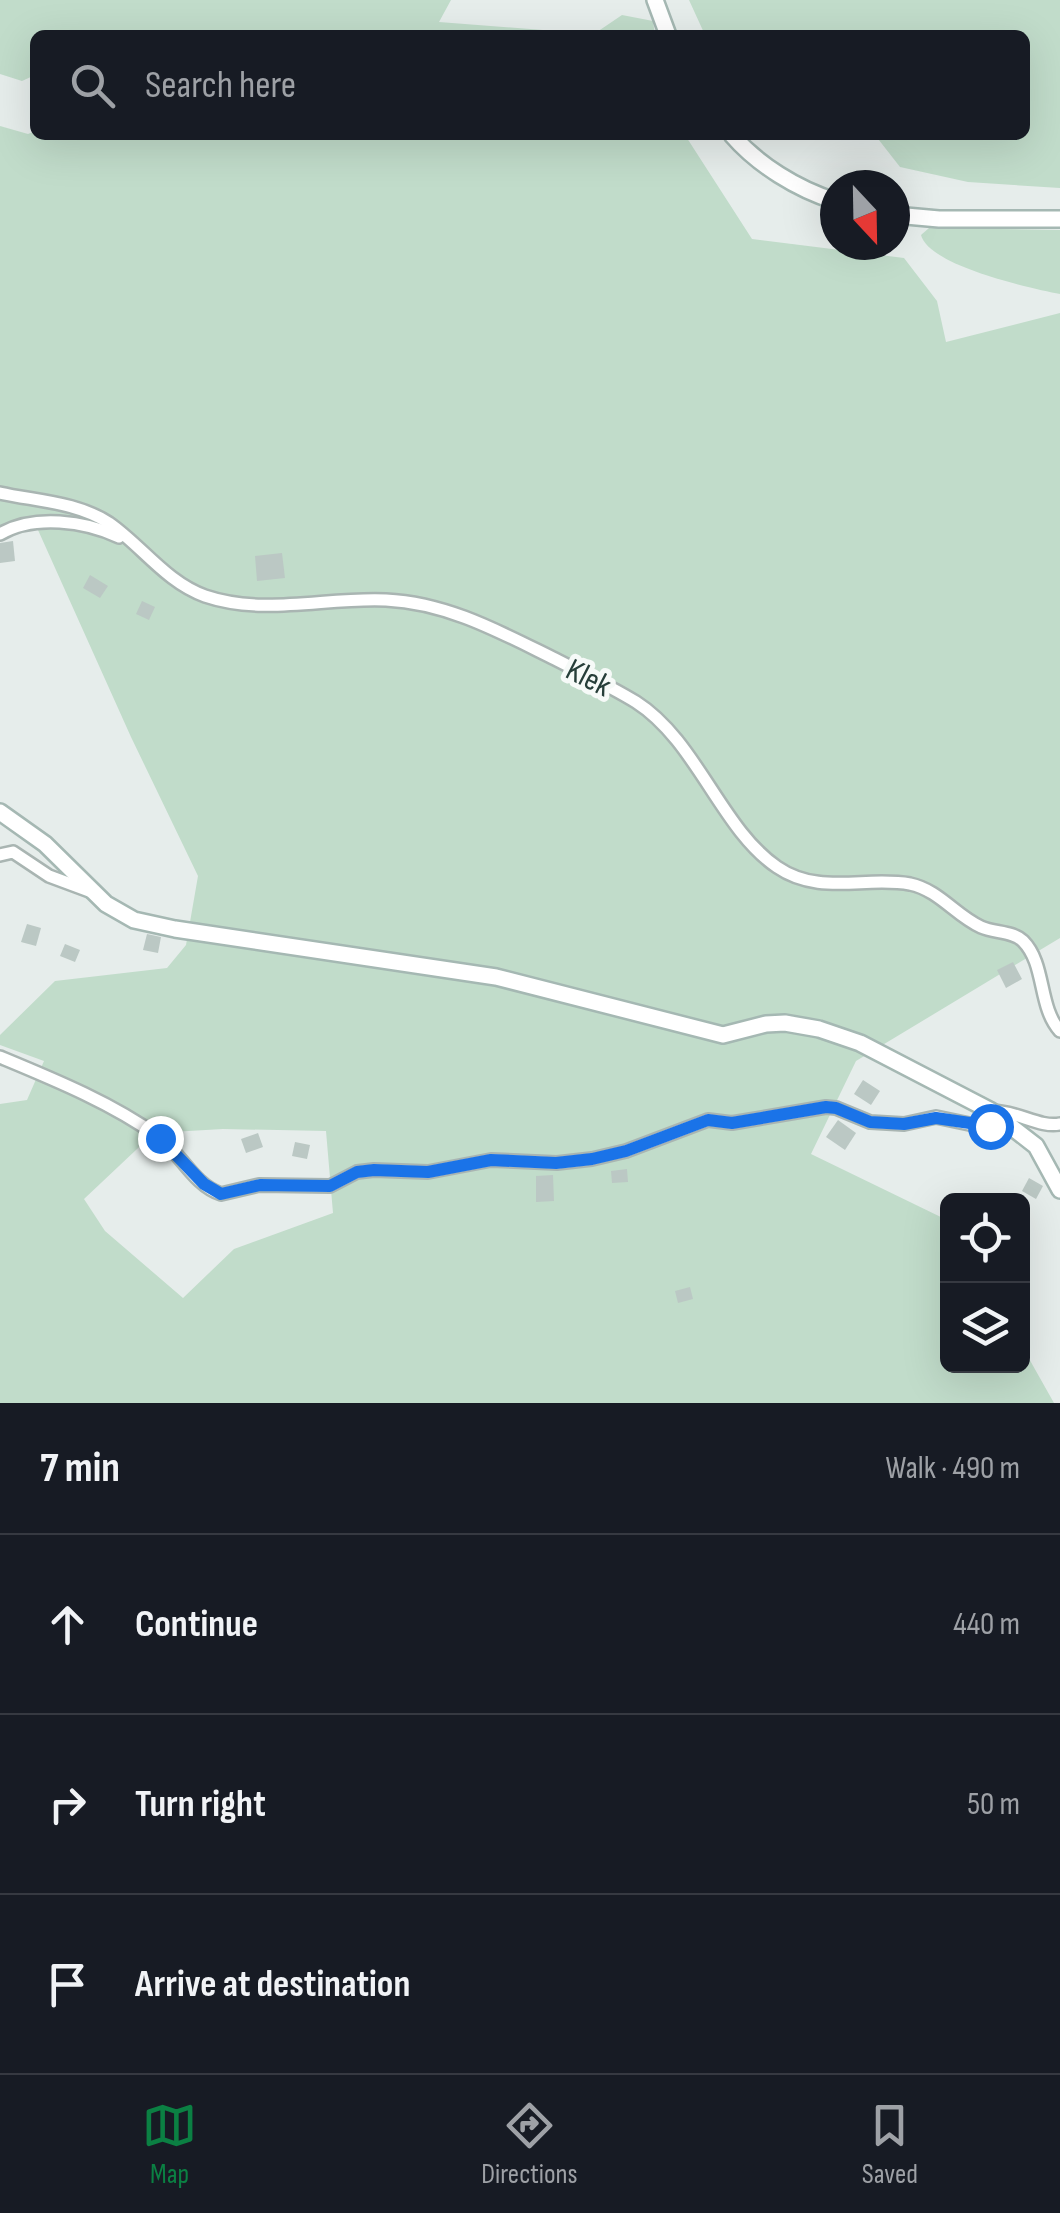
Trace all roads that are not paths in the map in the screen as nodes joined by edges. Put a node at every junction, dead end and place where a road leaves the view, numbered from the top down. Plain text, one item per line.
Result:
1 (655, 0) edge
2 (666, 30) edge
3 (736, 140) edge
4 (820, 194) edge
5 (910, 216) edge
6 (1060, 219) edge
7 (0, 493) edge
8 (0, 534) edge
9 (132, 543) junction
10 (0, 812) edge
11 (0, 855) edge
12 (92, 892) junction
13 (1060, 1031) edge
14 (0, 1057) edge
15 (991, 1111) junction
16 (1060, 1124) edge
17 (1014, 1127) junction
18 (1060, 1190) edge

1 - 2 street
3 - 4 street
5 - 6 street
7 - 9 street, Klek
8 - 9 street
9 - 13 street, Klek
10 - 12 street
11 - 12 street
12 - 15 street
14 - 17 street
15 - 16 street
15 - 17 street
17 - 18 street

